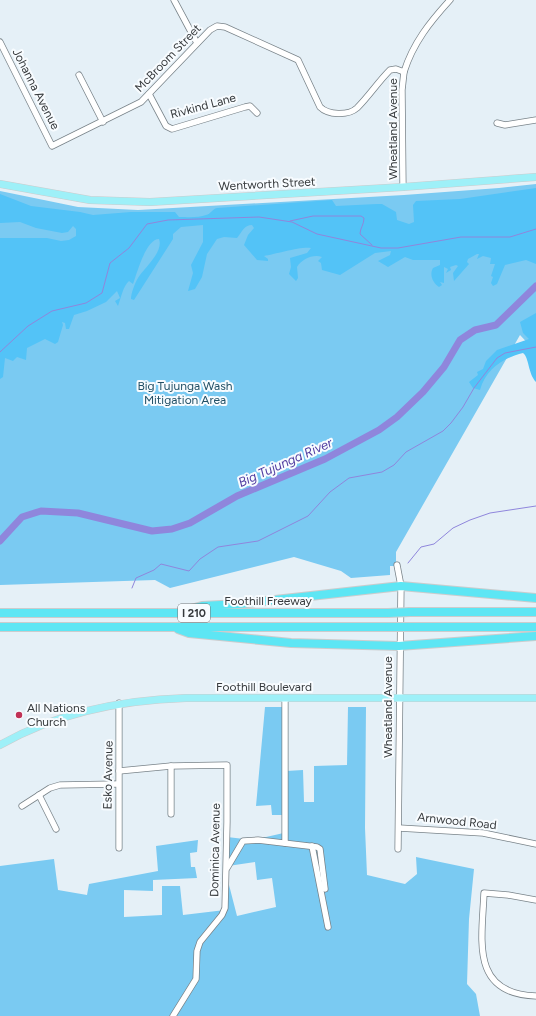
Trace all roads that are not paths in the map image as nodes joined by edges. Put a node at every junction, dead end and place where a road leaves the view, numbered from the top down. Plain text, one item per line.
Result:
1 (174, 0) edge
2 (450, 0) edge
3 (0, 42) edge
4 (197, 43) junction
5 (404, 72) junction
6 (79, 75) dead end
7 (149, 94) junction
8 (256, 113) dead end
9 (536, 120) edge
10 (103, 122) junction
11 (497, 123) dead end
12 (52, 146) joint
13 (536, 177) edge
14 (0, 184) edge
15 (403, 187) junction
16 (398, 565) dead end
17 (401, 586) junction
18 (536, 598) edge
19 (536, 612) edge
20 (0, 613) edge
21 (178, 613) junction
22 (0, 627) edge
23 (174, 627) junction
24 (536, 627) edge
25 (536, 636) edge
26 (399, 646) junction
27 (285, 698) junction
28 (400, 698) junction
29 (536, 698) edge
30 (119, 703) junction
31 (0, 745) edge
32 (171, 766) junction
33 (119, 771) junction
34 (118, 784) junction
35 (39, 795) junction
36 (22, 806) dead end
37 (171, 814) dead end
38 (399, 828) junction
39 (56, 829) dead end
40 (285, 843) junction
41 (536, 844) edge
42 (312, 846) junction
43 (119, 848) dead end
44 (398, 849) dead end
45 (226, 870) junction
46 (326, 889) dead end
47 (536, 900) edge
48 (328, 927) dead end
49 (536, 996) edge
50 (173, 1016) edge

1 - 4 street
2 - 5 street
3 - 12 street, Johanna Avenue
4 - 5 street, McBroom Street
4 - 7 street, McBroom Street
5 - 15 street, Wheatland Avenue
6 - 10 street
7 - 8 street, Rivkind Lane
7 - 10 street, McBroom Street
9 - 11 street
10 - 12 street, McBroom Street
13 - 15 main road, Wentworth Street
14 - 15 main road, Wentworth Street
16 - 17 street, Wheatland Avenue
17 - 18 highway
17 - 21 highway
17 - 26 street, Wheatland Avenue
19 - 21 highway, Foothill Freeway / I 210, bridge
20 - 21 highway, Foothill Freeway / I 210
22 - 23 highway, I 210
23 - 24 highway, I 210, bridge
23 - 26 highway
25 - 26 highway
26 - 28 street, Wheatland Avenue
27 - 28 main road, Foothill Boulevard
27 - 30 main road, Foothill Boulevard
27 - 40 street
28 - 29 main road, Foothill Boulevard
28 - 38 street, Wheatland Avenue
30 - 31 main road, Foothill Boulevard
30 - 33 street, Esko Avenue
32 - 33 street
32 - 37 street
32 - 45 street, Dominica Avenue
33 - 34 street, Esko Avenue
34 - 35 street
34 - 43 street, Esko Avenue
35 - 36 street
35 - 39 street
38 - 41 street, Arnwood Road
38 - 44 street, Wheatland Avenue
40 - 42 street
40 - 45 street
42 - 46 street
42 - 48 street
45 - 50 street, Dominica Avenue
47 - 49 street

